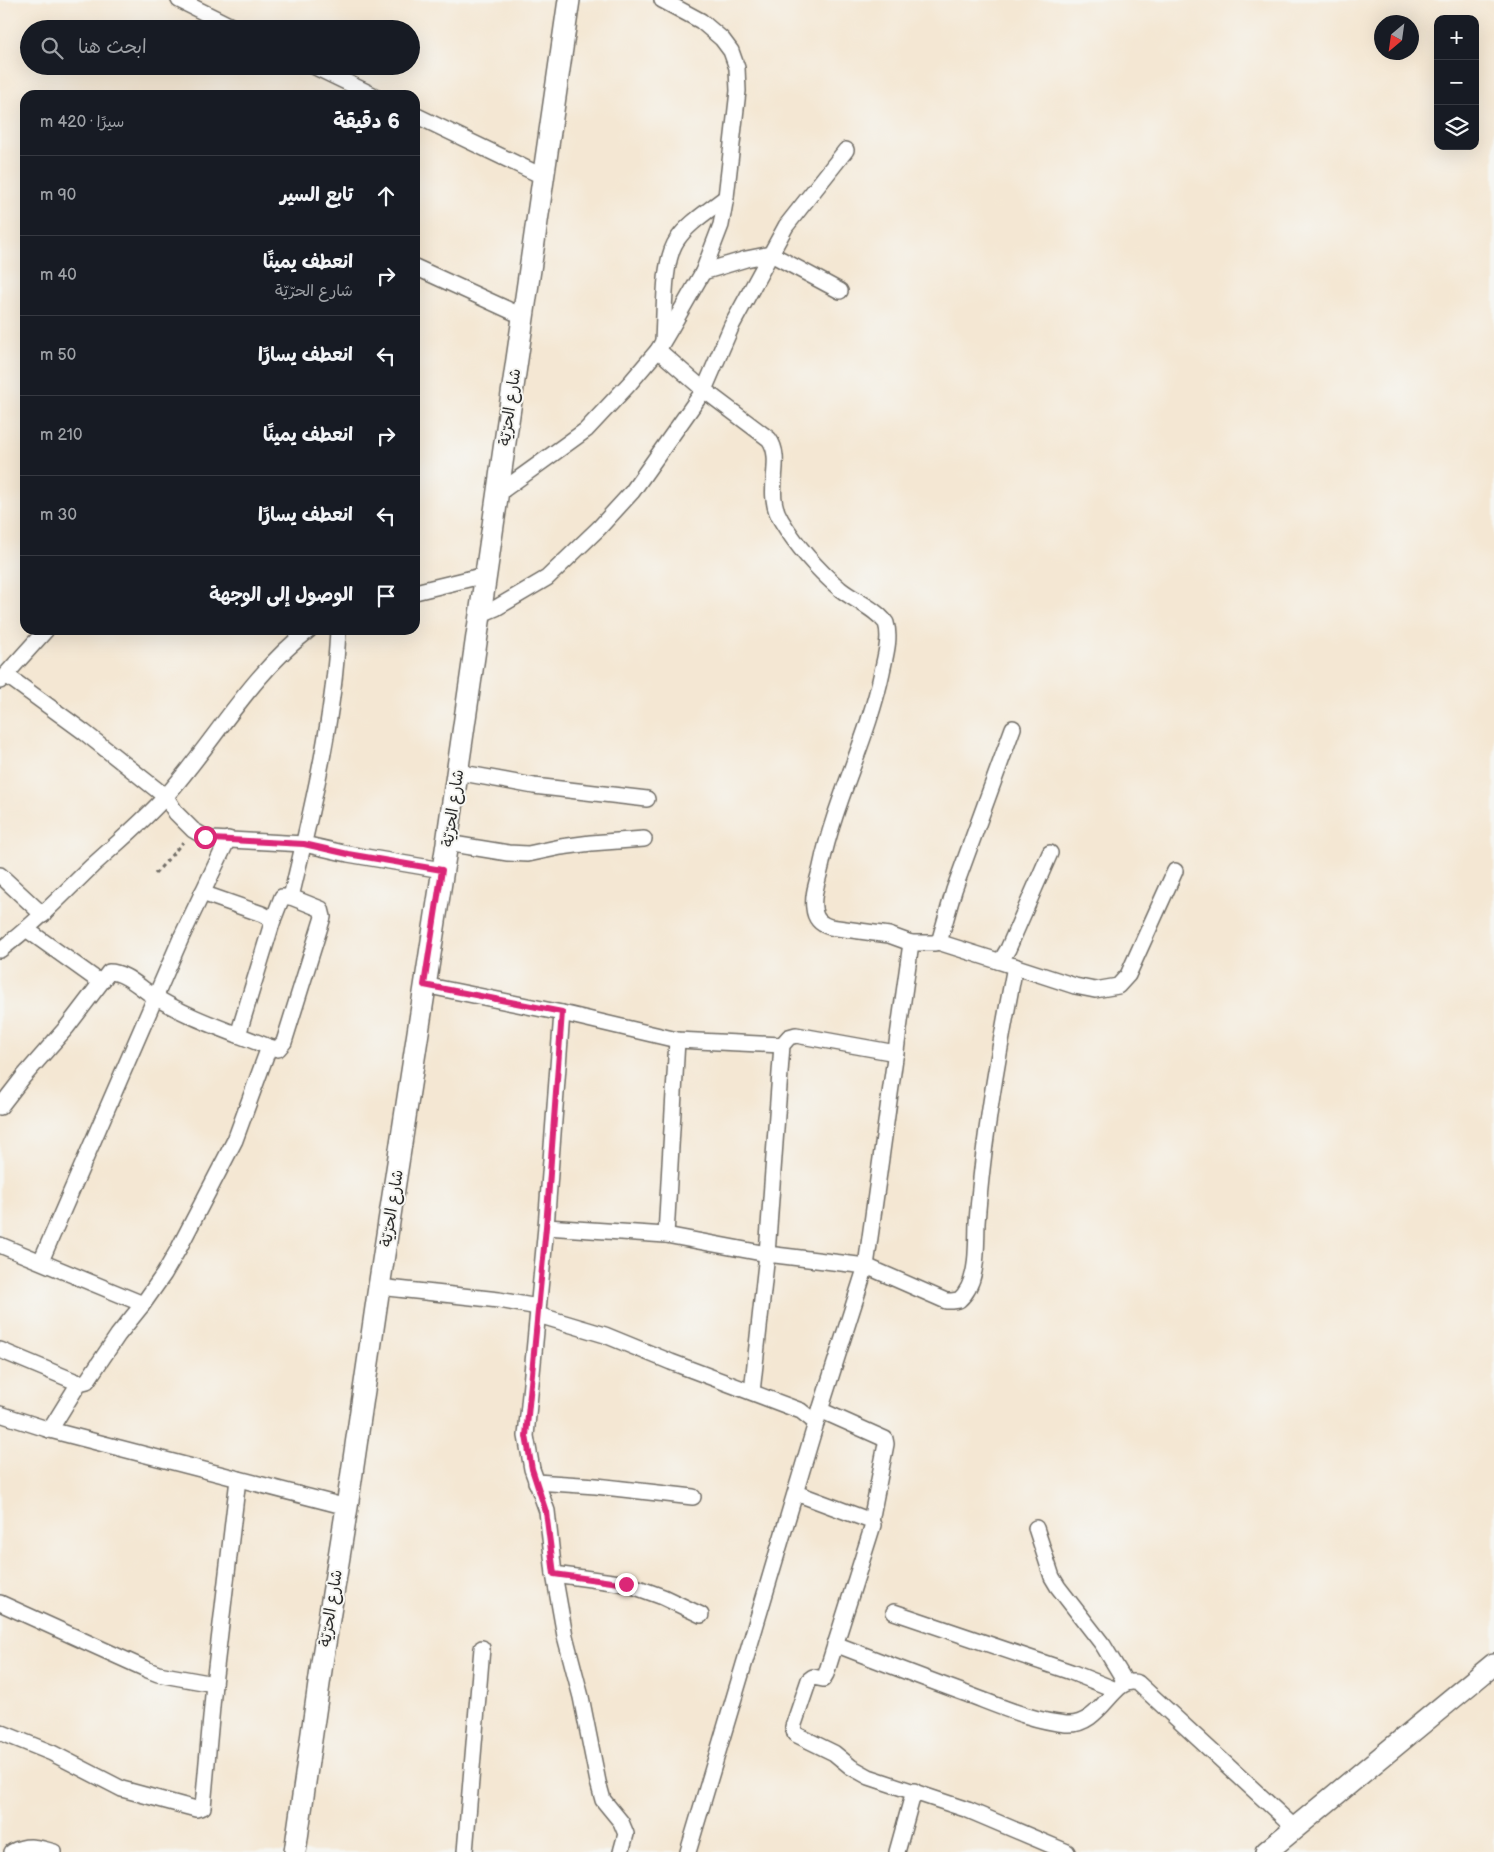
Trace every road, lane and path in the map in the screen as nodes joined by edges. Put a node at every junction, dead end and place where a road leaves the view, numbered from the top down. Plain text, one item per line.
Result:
1 (180, 0) edge
2 (569, 0) edge
3 (662, 0) edge
4 (219, 20) edge
5 (331, 75) edge
6 (362, 90) edge
7 (420, 117) edge
8 (846, 150) dead end
9 (544, 176) junction
10 (726, 197) junction
11 (771, 254) junction
12 (420, 269) edge
13 (703, 272) junction
14 (840, 291) dead end
15 (522, 316) junction
16 (660, 346) junction
17 (704, 390) junction
18 (496, 495) junction
19 (484, 575) junction
20 (420, 591) edge
21 (479, 615) junction
22 (42, 635) edge
23 (303, 635) edge
24 (338, 635) edge
25 (3, 678) edge
26 (1012, 728) dead end
27 (457, 772) junction
28 (166, 797) junction
29 (647, 799) dead end
30 (193, 830) junction
31 (228, 839) junction
32 (644, 839) dead end
33 (447, 843) junction
34 (304, 844) junction
35 (1050, 852) dead end
36 (442, 870) junction
37 (1176, 871) dead end
38 (155, 874) dead end
39 (0, 875) edge
40 (202, 893) junction
41 (291, 897) junction
42 (43, 915) junction
43 (273, 920) junction
44 (26, 929) junction
45 (938, 942) junction
46 (912, 943) junction
47 (0, 950) edge
48 (998, 961) junction
49 (1015, 966) junction
50 (100, 982) junction
51 (424, 985) junction
52 (156, 997) junction
53 (562, 1012) junction
54 (238, 1035) junction
55 (677, 1040) junction
56 (782, 1045) junction
57 (269, 1047) junction
58 (896, 1053) junction
59 (0, 1107) edge
60 (546, 1227) junction
61 (666, 1235) junction
62 (0, 1245) edge
63 (767, 1254) junction
64 (41, 1261) junction
65 (866, 1266) junction
66 (379, 1287) junction
67 (143, 1304) junction
68 (538, 1311) junction
69 (0, 1350) edge
70 (79, 1383) junction
71 (752, 1392) junction
72 (0, 1414) edge
73 (818, 1416) junction
74 (50, 1430) junction
75 (238, 1479) junction
76 (536, 1482) junction
77 (796, 1493) junction
78 (693, 1497) dead end
79 (347, 1507) junction
80 (871, 1521) junction
81 (1036, 1528) dead end
82 (554, 1574) junction
83 (0, 1603) edge
84 (894, 1612) dead end
85 (701, 1615) dead end
86 (835, 1644) junction
87 (482, 1648) dead end
88 (1494, 1664) edge
89 (214, 1684) junction
90 (1121, 1687) junction
91 (0, 1732) edge
92 (914, 1791) junction
93 (1295, 1828) junction
94 (12, 1852) edge
95 (54, 1852) edge
96 (295, 1852) edge
97 (464, 1852) edge
98 (621, 1852) edge
99 (688, 1852) edge
100 (898, 1852) edge
101 (1067, 1852) edge
102 (1266, 1852) edge

1 - 4 street
2 - 9 main road, شارع الحرّيّة
3 - 10 street
5 - 6 street
7 - 9 street
8 - 11 street
9 - 15 main road, شارع الحرّيّة
10 - 13 street
10 - 16 street
11 - 13 street
11 - 14 street
11 - 17 street
12 - 15 street
13 - 16 street
15 - 18 main road, شارع الحرّيّة
16 - 17 street
16 - 18 street
17 - 21 street
17 - 46 street
18 - 19 main road, شارع الحرّيّة
19 - 20 street
19 - 21 main road, شارع الحرّيّة
21 - 27 main road, شارع الحرّيّة
22 - 25 street
23 - 28 street
24 - 34 street
25 - 28 street
26 - 45 street
27 - 29 street
27 - 33 main road, شارع الحرّيّة
28 - 30 street
28 - 42 street
30 - 31 street
30 - 38 path
31 - 34 street
31 - 40 street
32 - 33 street
33 - 36 main road, شارع الحرّيّة
34 - 36 street
34 - 41 street
35 - 48 street
36 - 51 main road, شارع الحرّيّة
37 - 49 street
39 - 42 street
40 - 43 street
40 - 52 street
41 - 43 street
41 - 57 street
42 - 44 street
43 - 54 street
44 - 47 street
44 - 50 street
45 - 46 street
45 - 48 street
46 - 58 street
48 - 49 street
49 - 65 street
50 - 52 street
50 - 59 street
51 - 53 street
51 - 66 main road, شارع الحرّيّة
52 - 54 street
52 - 64 street
53 - 55 street
53 - 60 street
54 - 57 street
55 - 56 street
55 - 61 street
56 - 58 street
56 - 63 street
57 - 67 street
58 - 65 street
60 - 61 street
60 - 68 street
61 - 63 street
62 - 64 street
63 - 65 street
63 - 71 street
64 - 67 street
65 - 73 street
66 - 68 street
66 - 79 main road, شارع الحرّيّة
67 - 70 street
68 - 71 street
68 - 76 street
69 - 70 street
70 - 74 street
71 - 73 street
72 - 74 street
73 - 77 street
73 - 80 street
74 - 75 street
75 - 79 street
75 - 89 street
76 - 78 street
76 - 82 street
77 - 80 street
77 - 99 street
79 - 96 main road, شارع الحرّيّة
80 - 86 street
81 - 90 street
82 - 85 street
82 - 98 street
83 - 89 street
84 - 90 street
86 - 90 street
86 - 92 street
87 - 97 street
88 - 93 main road
89 - 91 street
90 - 93 street
92 - 100 street
92 - 101 street
93 - 102 main road
94 - 95 street

